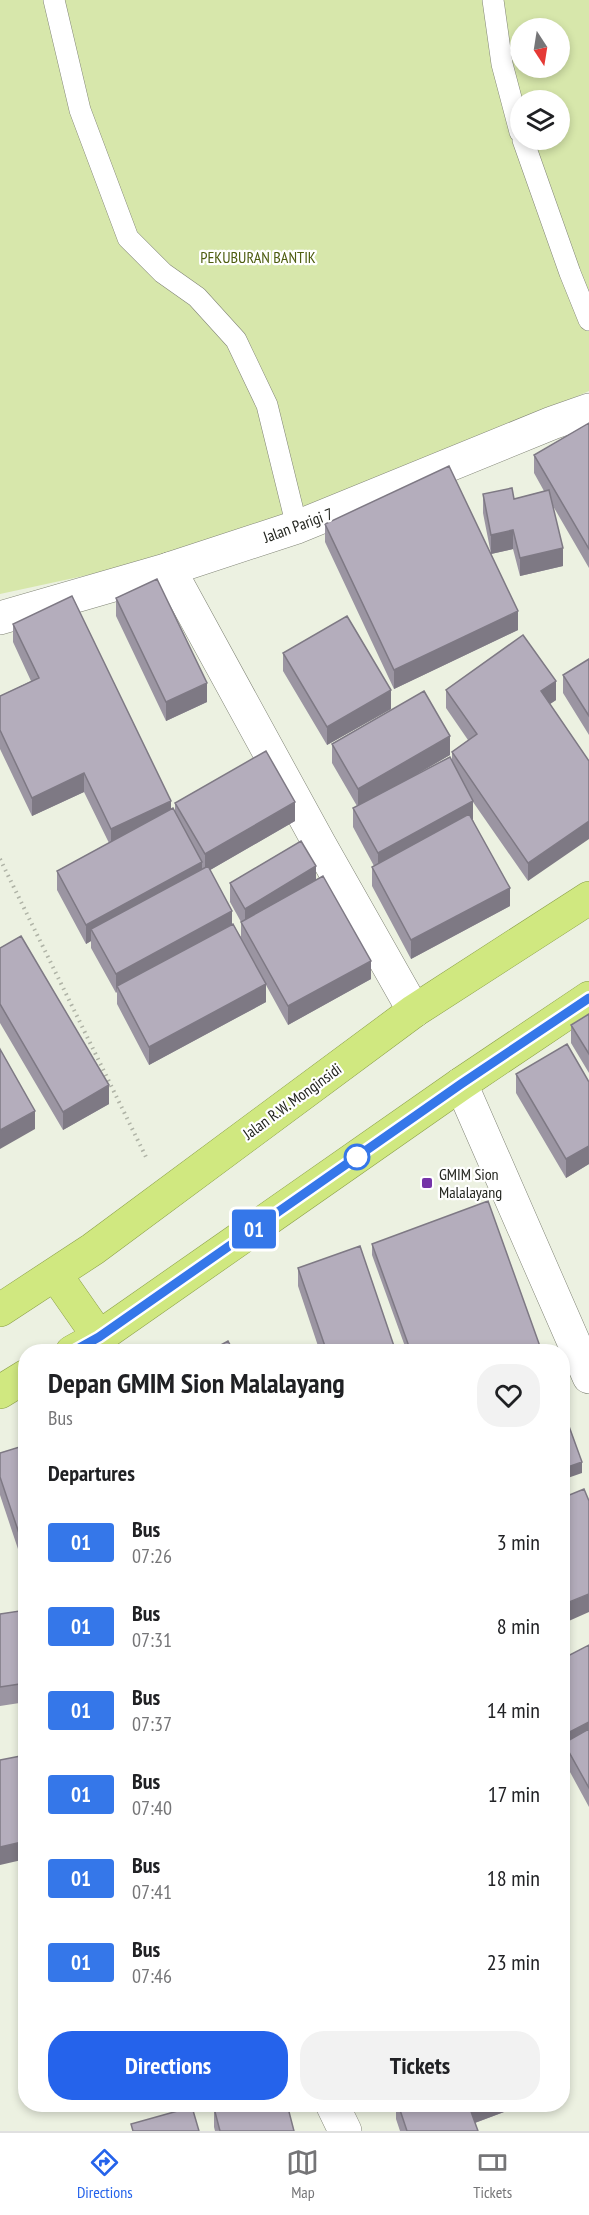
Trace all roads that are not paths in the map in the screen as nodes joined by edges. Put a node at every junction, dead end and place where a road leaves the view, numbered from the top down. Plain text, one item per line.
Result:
1 (54, 0) edge
2 (493, 0) edge
3 (510, 94) edge
4 (527, 150) edge
5 (589, 320) edge
6 (589, 410) edge
7 (297, 527) junction
8 (169, 570) junction
9 (0, 618) edge
10 (589, 898) edge
11 (589, 998) edge
12 (414, 1011) junction
13 (461, 1084) junction
14 (55, 1275) junction
15 (0, 1310) edge
16 (85, 1344) edge
17 (589, 1377) edge
18 (18, 1382) edge
19 (0, 1392) edge
20 (336, 2112) edge
21 (345, 2131) edge

1 - 7 lane
2 - 3 lane
4 - 5 lane
6 - 7 street, Jalan Parigi 7
7 - 8 street, Jalan Parigi 7
8 - 9 street, Jalan Parigi 7
8 - 12 street
10 - 12 highway, Jalan R.W. Monginsidi
11 - 13 highway
12 - 14 highway, Jalan R.W. Monginsidi
13 - 16 highway
13 - 17 street
14 - 15 highway, Jalan R.W. Monginsidi
14 - 16 highway
18 - 19 highway
20 - 21 street

